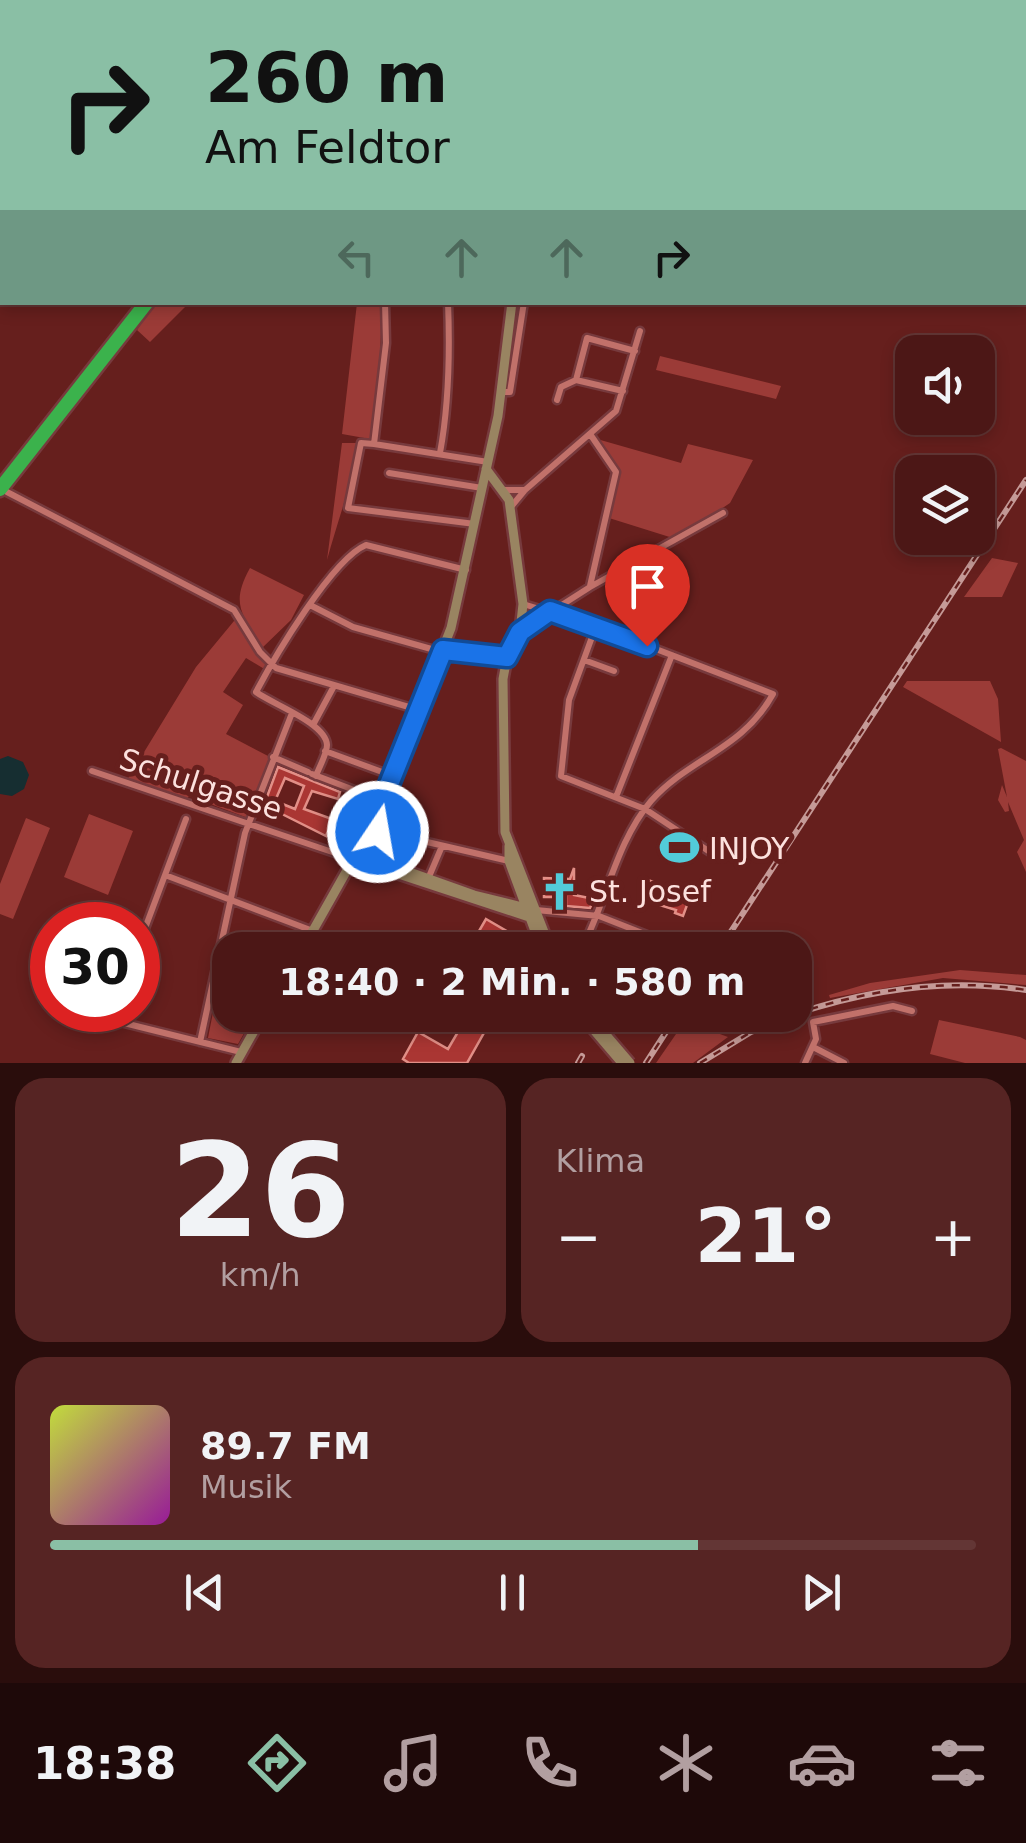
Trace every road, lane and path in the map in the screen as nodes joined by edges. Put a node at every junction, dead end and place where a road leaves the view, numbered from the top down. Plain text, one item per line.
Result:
1 (134, 305) edge
2 (145, 305) edge
3 (385, 305) edge
4 (448, 305) edge
5 (512, 305) edge
6 (524, 305) edge
7 (640, 331) dead end
8 (635, 351) junction
9 (576, 380) junction
10 (502, 392) junction
11 (623, 392) junction
12 (557, 400) dead end
13 (590, 434) junction
14 (374, 444) junction
15 (440, 453) junction
16 (487, 466) junction
17 (389, 473) dead end
18 (0, 476) edge
19 (503, 489) junction
20 (4, 490) edge
21 (525, 490) junction
22 (482, 491) junction
23 (510, 508) junction
24 (723, 513) dead end
25 (476, 524) junction
26 (466, 570) junction
27 (590, 586) junction
28 (523, 604) junction
29 (310, 605) junction
30 (550, 611) junction
31 (596, 626) junction
32 (520, 632) junction
33 (443, 651) junction
34 (672, 655) junction
35 (507, 657) junction
36 (584, 660) junction
37 (274, 666) junction
38 (614, 671) dead end
39 (334, 686) junction
40 (419, 710) junction
41 (292, 713) junction
42 (313, 725) junction
43 (325, 751) junction
44 (273, 756) junction
45 (92, 772) dead end
46 (312, 774) junction
47 (393, 776) junction
48 (616, 797) junction
49 (383, 801) junction
50 (645, 809) junction
51 (186, 819) dead end
52 (248, 823) junction
53 (371, 829) junction
54 (509, 843) junction
55 (442, 846) junction
56 (710, 852) dead end
57 (354, 856) junction
58 (510, 861) junction
59 (165, 875) junction
60 (428, 879) junction
61 (518, 885) junction
62 (232, 900) junction
63 (155, 902) edge
64 (503, 902) junction
65 (532, 914) junction
66 (599, 916) junction
67 (313, 931) joint
68 (537, 932) edge
69 (542, 932) edge
70 (591, 932) edge
71 (640, 932) edge
72 (912, 1011) dead end
73 (160, 1032) edge
74 (253, 1032) edge
75 (596, 1032) edge
76 (606, 1032) edge
77 (608, 1032) edge
78 (200, 1042) junction
79 (812, 1047) junction
80 (242, 1052) junction
81 (599, 1055) dead end
82 (236, 1063) edge
83 (622, 1063) edge
84 (630, 1063) edge
85 (804, 1063) edge
86 (844, 1063) edge

1 - 18 highway
2 - 20 highway
3 - 14 street
4 - 15 street
5 - 10 main road
6 - 10 street
7 - 8 street
8 - 9 street
8 - 11 street
9 - 11 street
9 - 12 street
10 - 16 main road
11 - 13 street
13 - 21 street
13 - 27 street
14 - 15 street
14 - 25 street
15 - 16 street
16 - 19 main road
16 - 22 main road
17 - 22 street
19 - 21 street
19 - 22 main road
19 - 23 main road
20 - 37 street
21 - 23 street
22 - 25 main road
23 - 28 main road
24 - 27 street
25 - 26 main road
26 - 29 street
26 - 33 main road
27 - 30 street
28 - 30 street
28 - 32 main road
29 - 33 street
29 - 37 street
30 - 31 street
30 - 32 street
31 - 34 street
31 - 36 street
32 - 35 main road
33 - 35 street
33 - 40 main road
34 - 48 street
34 - 50 street
35 - 54 main road
36 - 38 street
36 - 48 street
37 - 39 street
37 - 41 street
39 - 40 street
39 - 42 street
40 - 47 main road
41 - 42 street
41 - 44 street
42 - 43 street
43 - 46 street
43 - 47 street
44 - 46 street
44 - 52 street
45 - 52 street, Schulgasse
46 - 49 street
47 - 49 main road
48 - 50 street
49 - 53 main road
50 - 56 street
50 - 66 street
51 - 59 street
52 - 57 street, Schulgasse
52 - 62 street
53 - 55 street
53 - 57 main road
54 - 58 main road
54 - 65 main road
55 - 58 street
55 - 60 street
57 - 60 main road
57 - 65 main road
57 - 67 main road
58 - 61 main road
59 - 62 street
59 - 63 street
60 - 64 main road
61 - 64 main road
61 - 65 main road
62 - 67 street
62 - 78 street
64 - 65 main road
65 - 66 street
65 - 68 main road
65 - 69 main road
66 - 70 street
66 - 71 street
72 - 79 street
73 - 78 street
74 - 80 main road
75 - 83 main road, bridge
76 - 84 main road, bridge
77 - 81 street
78 - 80 street
79 - 85 street
79 - 86 street
80 - 82 main road

